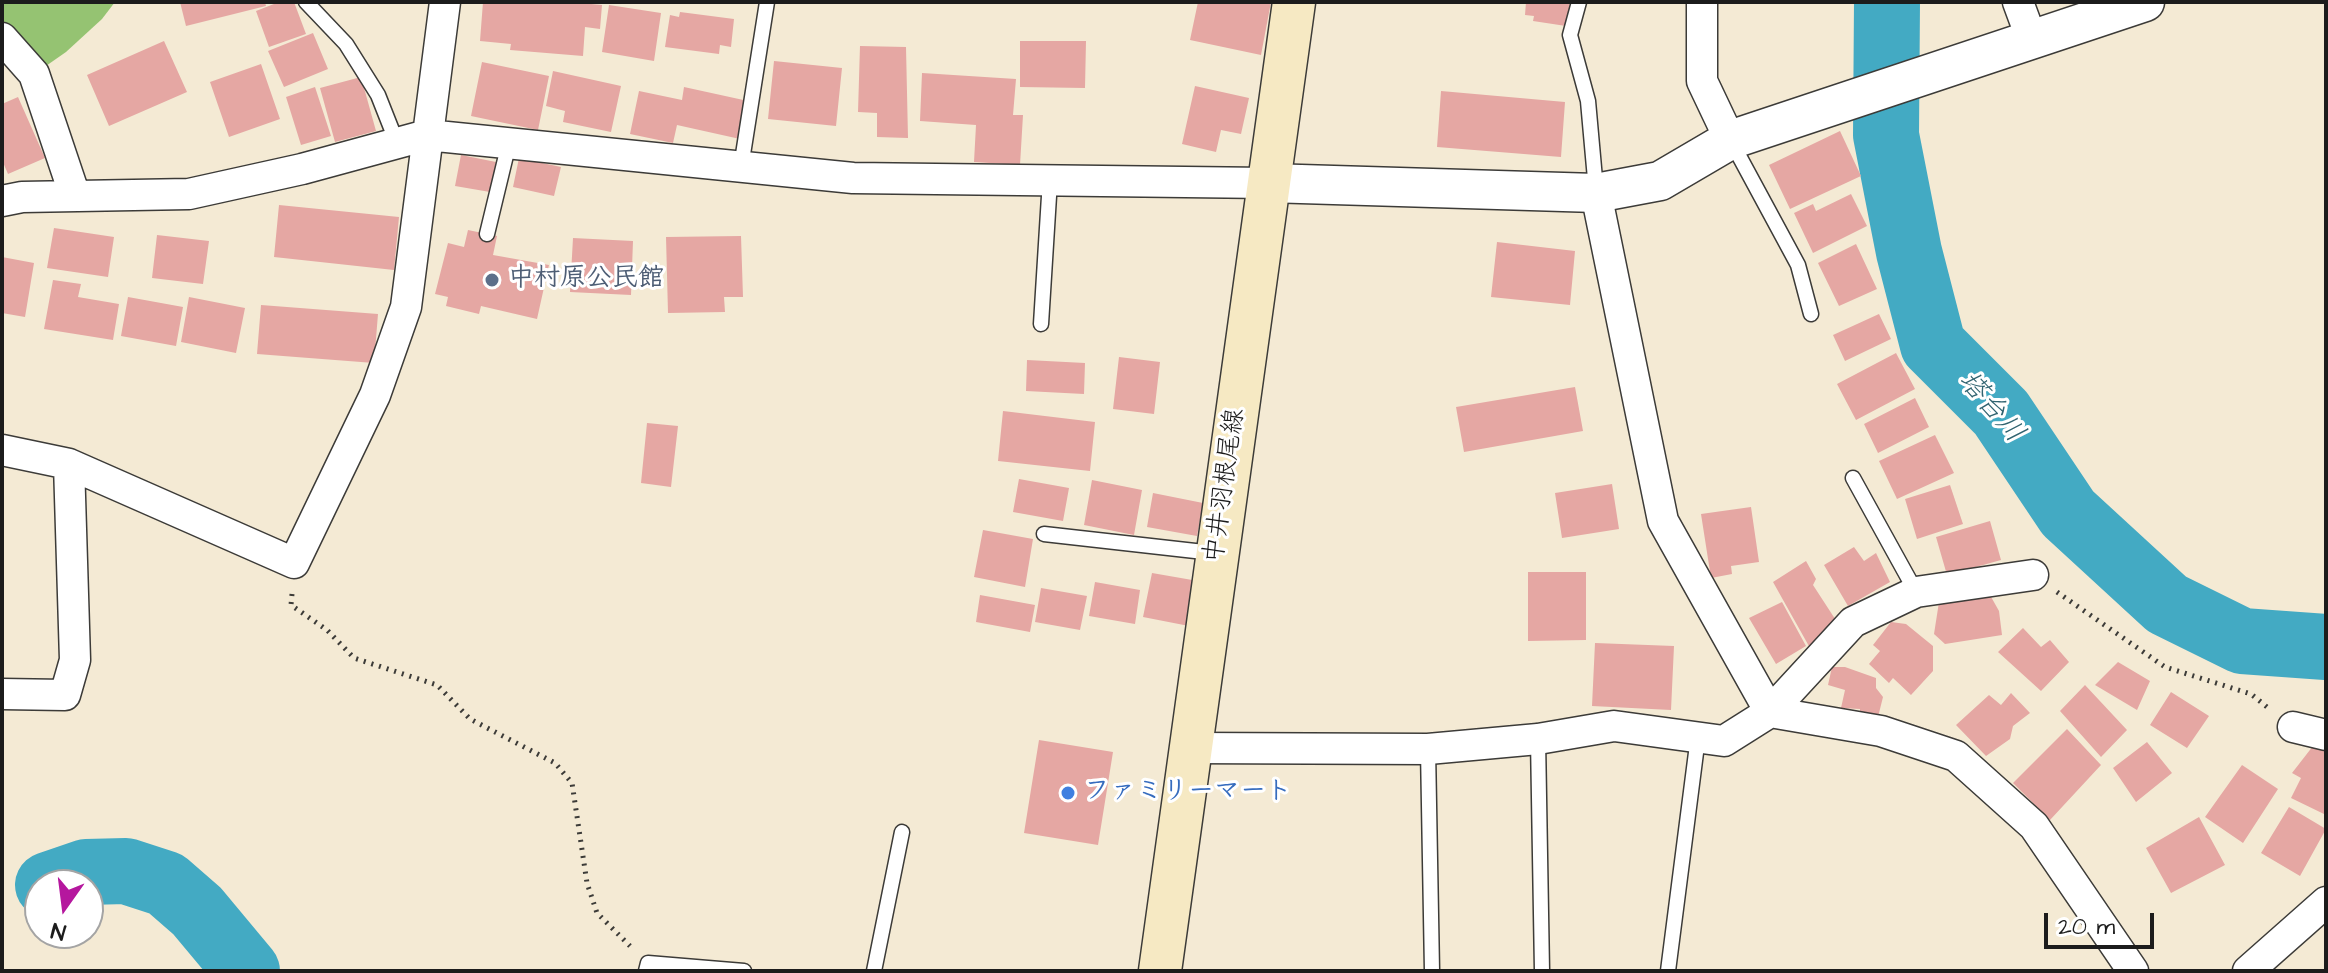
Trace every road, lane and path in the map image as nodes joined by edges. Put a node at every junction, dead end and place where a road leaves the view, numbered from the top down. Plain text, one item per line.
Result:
1 (306, 2) edge
2 (445, 2) edge
3 (767, 2) edge
4 (1294, 2) edge
5 (1579, 2) edge
6 (1702, 2) edge
7 (2018, 2) edge
8 (2145, 2) edge
9 (2, 38) edge
10 (2032, 40) junction
11 (427, 135) junction
12 (1730, 140) junction
13 (397, 143) junction
14 (509, 143) junction
15 (741, 167) junction
16 (1050, 180) junction
17 (1268, 183) junction
18 (1596, 193) junction
19 (75, 196) junction
20 (2, 201) edge
21 (487, 234) dead end
22 (1811, 314) dead end
23 (1041, 324) dead end
24 (2, 450) edge
25 (69, 464) junction
26 (1853, 478) dead end
27 (1044, 534) dead end
28 (1217, 554) junction
29 (294, 563) junction
30 (2033, 575) joint
31 (1916, 592) junction
32 (2, 694) edge
33 (1770, 712) junction
34 (2293, 727) joint
35 (2326, 735) edge
36 (1698, 737) junction
37 (1538, 739) junction
38 (1190, 748) junction
39 (1428, 749) junction
40 (902, 832) dead end
41 (2326, 902) edge
42 (647, 967) edge
43 (744, 971) edge
44 (874, 971) edge
45 (1160, 971) edge
46 (1432, 971) edge
47 (1542, 971) edge
48 (1668, 971) edge
49 (2133, 971) edge
50 (2248, 971) edge

1 - 13 lane
2 - 11 street
3 - 15 lane
4 - 17 main road, 中井羽根尾線
5 - 18 lane
6 - 12 street
7 - 10 street
8 - 10 street
9 - 19 street
10 - 12 street
11 - 13 street
11 - 14 street
11 - 29 street
12 - 18 street
12 - 22 lane
13 - 19 street
14 - 15 street
14 - 21 lane
15 - 16 street
16 - 17 street
16 - 23 lane
17 - 18 street
17 - 28 main road, 中井羽根尾線
18 - 33 street
19 - 20 street
24 - 25 street
25 - 29 street
25 - 32 street
26 - 31 lane
27 - 28 lane
28 - 38 main road, 中井羽根尾線
29 - 42 path
30 - 31 street
30 - 34 path
31 - 33 street
33 - 36 street
33 - 49 street
34 - 35 street
36 - 37 street
36 - 48 lane
37 - 39 street
37 - 47 lane
38 - 39 street
38 - 45 main road, 中井羽根尾線
39 - 46 lane
40 - 44 lane
41 - 50 street
42 - 43 lane

